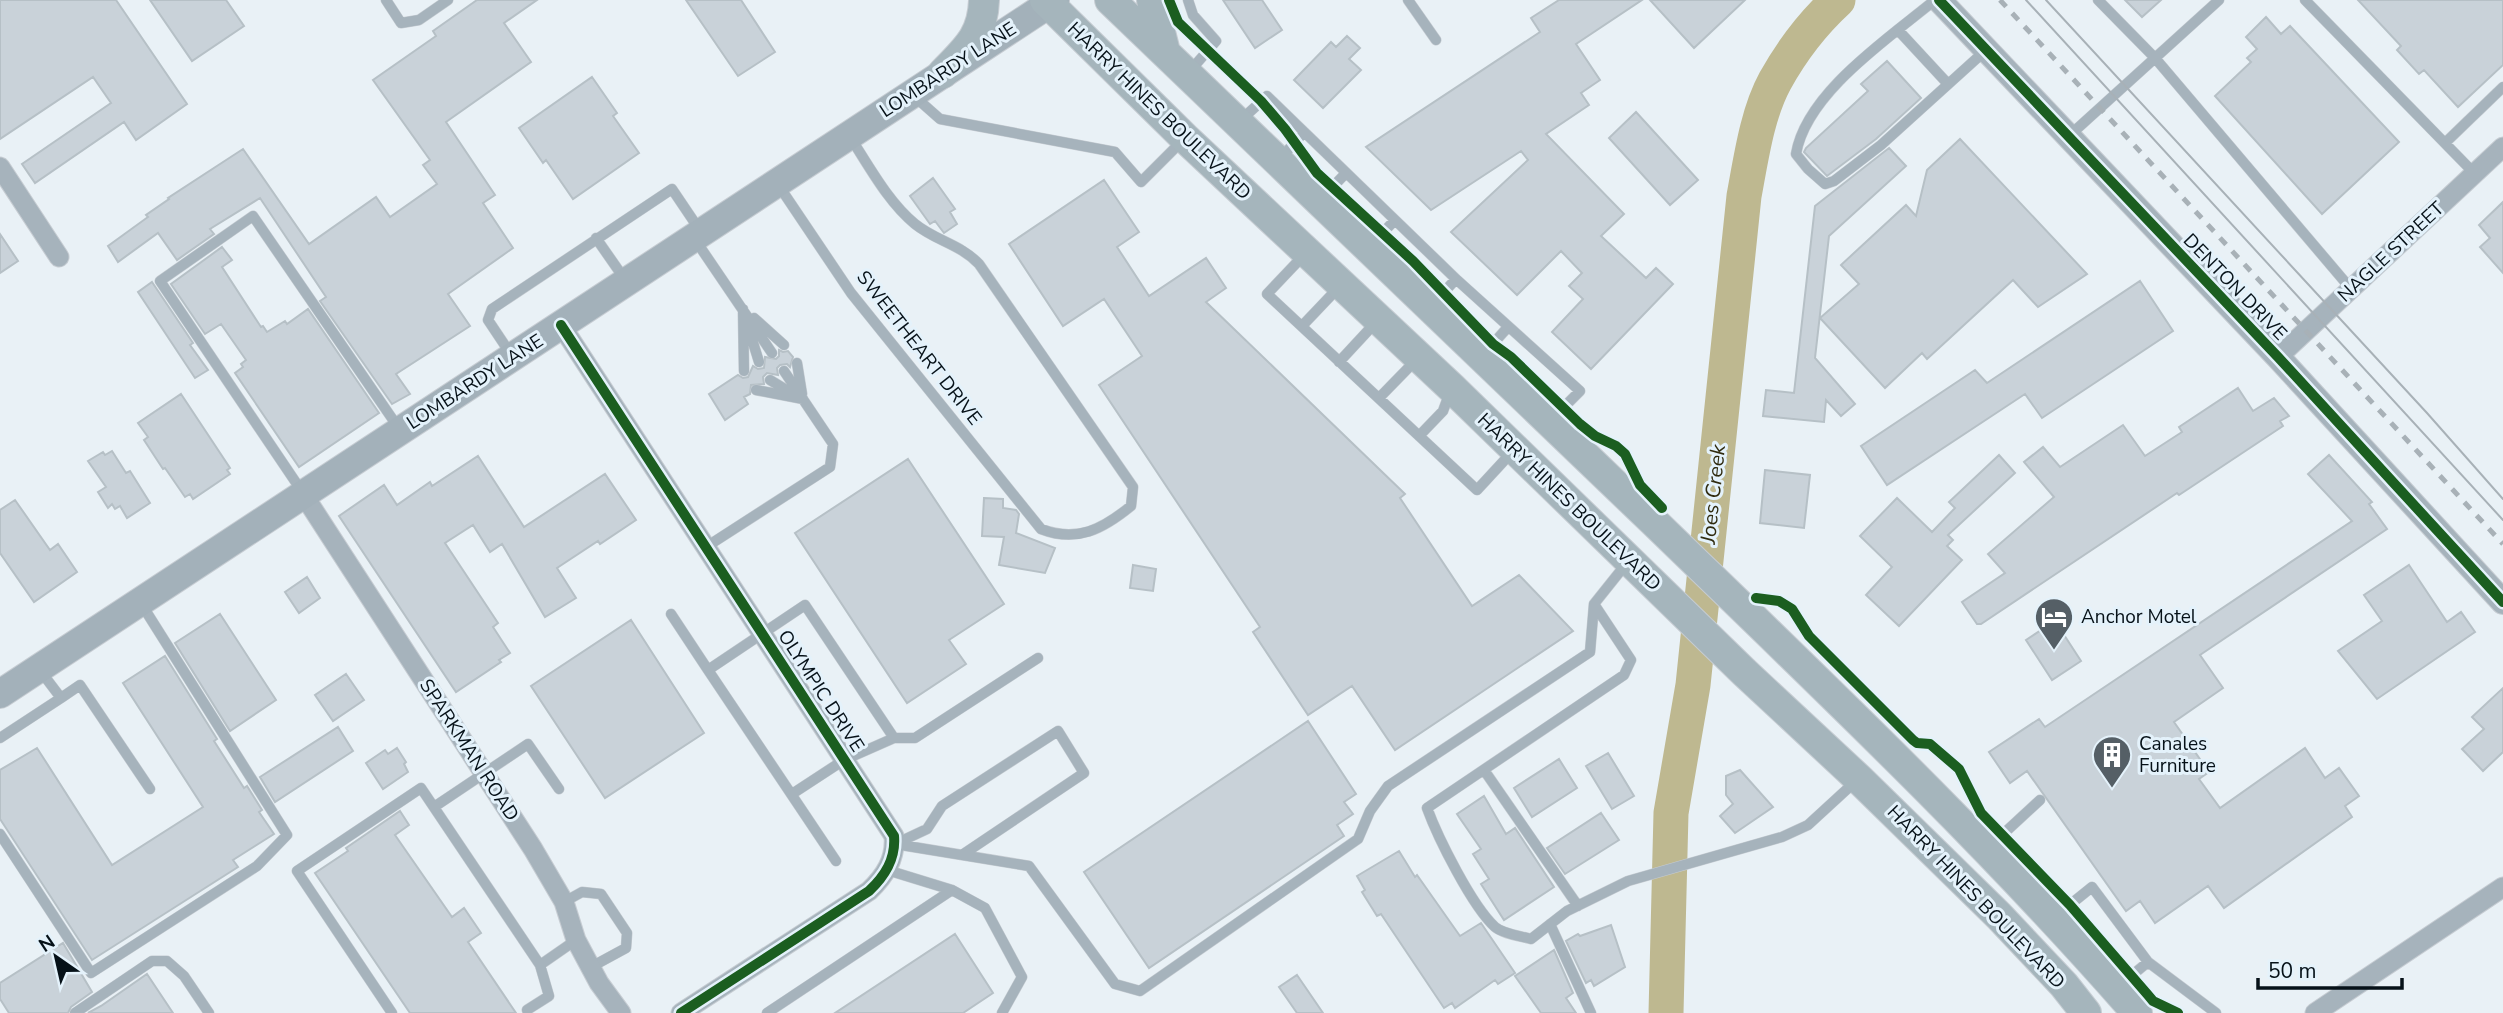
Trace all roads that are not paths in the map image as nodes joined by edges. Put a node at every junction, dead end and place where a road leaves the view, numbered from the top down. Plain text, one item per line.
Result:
1 (386, 0) edge
2 (448, 0) edge
3 (984, 0) edge
4 (1110, 0) edge
5 (1152, 0) edge
6 (1188, 0) edge
7 (1408, 0) edge
8 (1937, 0) edge
9 (2098, 0) edge
10 (2219, 0) edge
11 (2305, 0) edge
12 (1049, 1) edge
13 (1898, 30) junction
14 (1436, 40) dead end
15 (1986, 50) junction
16 (1165, 53) junction
17 (2155, 58) junction
18 (943, 73) junction
19 (1187, 74) junction
20 (1948, 84) junction
21 (2503, 87) edge
22 (912, 94) junction
23 (1238, 123) junction
24 (1304, 132) junction
25 (849, 135) junction
26 (2068, 136) junction
27 (1185, 138) junction
28 (2445, 142) junction
29 (2503, 147) edge
30 (1278, 161) junction
31 (1346, 173) junction
32 (2475, 174) junction
33 (2, 175) edge
34 (777, 183) junction
35 (1319, 202) junction
36 (1395, 220) junction
37 (697, 235) junction
38 (596, 238) junction
39 (1368, 249) junction
40 (1306, 252) junction
41 (60, 257) dead end
42 (1456, 279) junction
43 (627, 282) junction
44 (1342, 284) junction
45 (2351, 289) junction
46 (1430, 307) junction
47 (743, 309) junction
48 (1379, 320) junction
49 (561, 325) junction
50 (1302, 326) junction
51 (1508, 327) junction
52 (784, 345) dead end
53 (772, 353) dead end
54 (1481, 356) junction
55 (512, 357) junction
56 (1419, 357) junction
57 (2278, 357) junction
58 (759, 362) dead end
59 (1339, 362) junction
60 (797, 363) dead end
61 (784, 371) dead end
62 (744, 372) dead end
63 (770, 380) dead end
64 (1452, 388) junction
65 (756, 390) dead end
66 (1379, 398) junction
67 (803, 399) junction
68 (1549, 421) junction
69 (400, 430) junction
70 (1419, 436) junction
71 (1515, 449) junction
72 (303, 494) junction
73 (1659, 528) junction
74 (706, 547) junction
75 (1629, 561) junction
76 (140, 602) junction
77 (2503, 602) edge
78 (1594, 604) junction
79 (671, 614) dead end
80 (763, 633) junction
81 (1038, 658) dead end
82 (39, 669) junction
83 (708, 670) junction
84 (0, 694) edge
85 (61, 698) junction
86 (0, 738) edge
87 (894, 738) junction
88 (1887, 750) junction
89 (844, 760) junction
90 (1484, 769) junction
91 (485, 773) junction
92 (1859, 779) junction
93 (150, 789) dead end
94 (559, 789) dead end
95 (792, 794) junction
96 (2040, 800) dead end
97 (434, 807) junction
98 (0, 834) edge
99 (895, 844) junction
100 (1987, 849) junction
101 (962, 855) junction
102 (836, 861) dead end
103 (887, 870) junction
104 (2503, 887) edge
105 (952, 890) junction
106 (564, 902) junction
107 (1577, 906) junction
108 (2053, 919) junction
109 (1550, 924) junction
110 (576, 940) junction
111 (2148, 962) junction
112 (540, 965) junction
113 (591, 967) junction
114 (2116, 988) junction
115 (527, 1010) dead end
116 (75, 1013) edge
117 (209, 1013) edge
118 (392, 1013) edge
119 (621, 1013) edge
120 (681, 1013) edge
121 (767, 1013) edge
122 (1002, 1013) edge
123 (1591, 1013) edge
124 (2085, 1013) edge
125 (2137, 1013) edge
126 (2216, 1013) edge
127 (2315, 1013) edge

1 - 2 lane
3 - 18 main road
4 - 16 main road, HARRY HINES BOULEVARD
5 - 16 main road
6 - 19 lane
7 - 14 lane
8 - 13 lane
8 - 15 street, DENTON DRIVE
9 - 17 lane
10 - 17 lane
11 - 28 lane
12 - 18 main road, LOMBARDY LANE
12 - 27 main road, HARRY HINES BOULEVARD
13 - 20 lane
13 - 20 lane
15 - 20 lane
15 - 26 street, DENTON DRIVE
16 - 19 main road, HARRY HINES BOULEVARD
17 - 26 lane
17 - 45 lane
18 - 22 main road, LOMBARDY LANE
19 - 23 main road, HARRY HINES BOULEVARD
21 - 28 lane
22 - 25 main road, LOMBARDY LANE
22 - 27 lane
23 - 24 lane
23 - 30 main road, HARRY HINES BOULEVARD
24 - 30 lane
24 - 31 lane
25 - 34 main road, LOMBARDY LANE
25 - 34 lane, SWEETHEART DRIVE
26 - 57 street, DENTON DRIVE
27 - 40 main road, HARRY HINES BOULEVARD
28 - 32 lane
29 - 32 street, NAGLE STREET
30 - 35 main road, HARRY HINES BOULEVARD
31 - 35 lane
31 - 36 lane
32 - 45 street, NAGLE STREET
33 - 41 street
34 - 37 main road, LOMBARDY LANE
35 - 39 main road, HARRY HINES BOULEVARD
36 - 39 lane
36 - 42 lane
37 - 38 lane
37 - 43 main road, LOMBARDY LANE
37 - 47 lane
38 - 43 lane
38 - 55 lane
39 - 46 main road, HARRY HINES BOULEVARD
40 - 44 main road, HARRY HINES BOULEVARD
40 - 50 lane
42 - 46 lane
42 - 51 lane
43 - 49 main road, LOMBARDY LANE
44 - 48 main road, HARRY HINES BOULEVARD
44 - 50 lane
45 - 57 street, NAGLE STREET
46 - 54 main road, HARRY HINES BOULEVARD
47 - 52 lane
47 - 53 lane
47 - 58 lane
47 - 62 lane
48 - 56 main road, HARRY HINES BOULEVARD
48 - 59 lane
49 - 55 main road, LOMBARDY LANE
49 - 74 street, OLYMPIC DRIVE
50 - 59 lane
51 - 54 lane
51 - 68 lane
54 - 64 main road
54 - 68 main road, HARRY HINES BOULEVARD
55 - 69 main road, LOMBARDY LANE
56 - 64 main road, HARRY HINES BOULEVARD
56 - 66 lane
57 - 77 street, DENTON DRIVE
59 - 66 lane
60 - 67 lane
61 - 67 lane
63 - 67 lane
64 - 70 lane
64 - 71 main road, HARRY HINES BOULEVARD
65 - 67 lane
66 - 70 lane
67 - 74 lane
68 - 73 main road, HARRY HINES BOULEVARD
69 - 72 main road, LOMBARDY LANE
69 - 72 lane
70 - 71 lane
71 - 75 main road, HARRY HINES BOULEVARD
72 - 76 main road, LOMBARDY LANE
72 - 91 street, SPARKMAN ROAD
73 - 75 main road
73 - 88 main road, HARRY HINES BOULEVARD
74 - 80 street, OLYMPIC DRIVE
75 - 78 lane
75 - 92 main road, HARRY HINES BOULEVARD
76 - 82 main road, LOMBARDY LANE
76 - 98 lane
78 - 90 lane
78 - 101 lane
79 - 83 lane
80 - 83 lane
80 - 87 lane
80 - 89 street, OLYMPIC DRIVE
81 - 87 lane
82 - 84 main road, LOMBARDY LANE
82 - 85 lane
83 - 95 lane
85 - 86 lane
85 - 93 lane
87 - 89 lane
88 - 92 main road
88 - 100 main road, HARRY HINES BOULEVARD
89 - 95 lane
89 - 99 street, OLYMPIC DRIVE
90 - 107 lane
90 - 109 lane
91 - 94 lane
91 - 97 lane
91 - 106 street, SPARKMAN ROAD
92 - 107 lane
92 - 124 main road, HARRY HINES BOULEVARD
95 - 102 lane
96 - 100 lane
97 - 112 lane
97 - 118 lane
99 - 101 lane
99 - 101 lane
99 - 103 street
100 - 108 main road, HARRY HINES BOULEVARD
103 - 105 lane
103 - 120 street
104 - 127 street
105 - 121 lane
105 - 122 lane
106 - 110 street, SPARKMAN ROAD
106 - 113 lane
107 - 109 lane
108 - 111 lane
108 - 114 main road, HARRY HINES BOULEVARD
109 - 123 lane
110 - 112 lane
110 - 113 street, SPARKMAN ROAD
111 - 114 lane
111 - 126 lane
112 - 115 lane
113 - 119 street, SPARKMAN ROAD
114 - 125 main road, HARRY HINES BOULEVARD
116 - 117 lane

